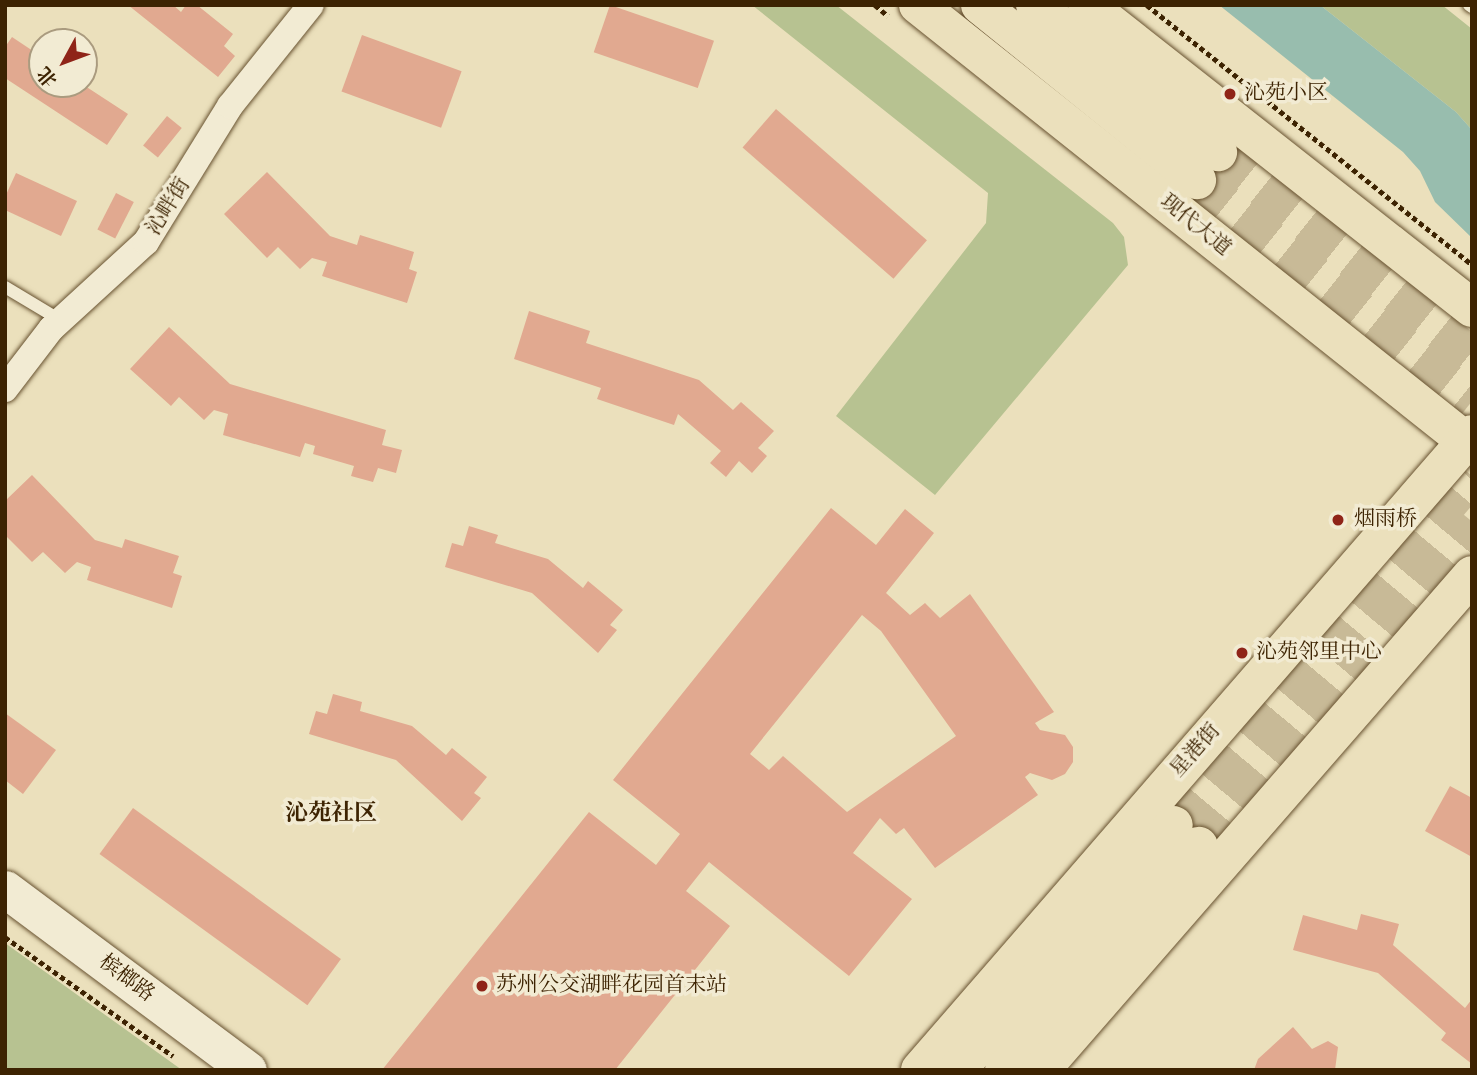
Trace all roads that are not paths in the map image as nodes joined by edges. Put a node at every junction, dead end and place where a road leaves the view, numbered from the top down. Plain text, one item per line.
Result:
1 (310, 5) edge
2 (918, 5) edge
3 (979, 5) edge
4 (1035, 5) edge
5 (1087, 5) edge
6 (5, 287) edge
7 (1472, 308) edge
8 (60, 320) junction
9 (5, 389) edge
10 (1469, 440) edge
11 (1472, 575) edge
12 (5, 889) edge
13 (247, 1070) edge
14 (920, 1070) edge
15 (957, 1070) edge
16 (1004, 1070) edge
17 (1041, 1070) edge

1 - 8 street, 沁畔街
2 - 10 main road, 现代大道
3 - 4 main road, 现代大道
5 - 7 main road
6 - 8 lane
8 - 9 street, 沁畔街
10 - 14 main road, 星港街
11 - 17 main road
12 - 13 main road, 槟榔路
15 - 16 main road

